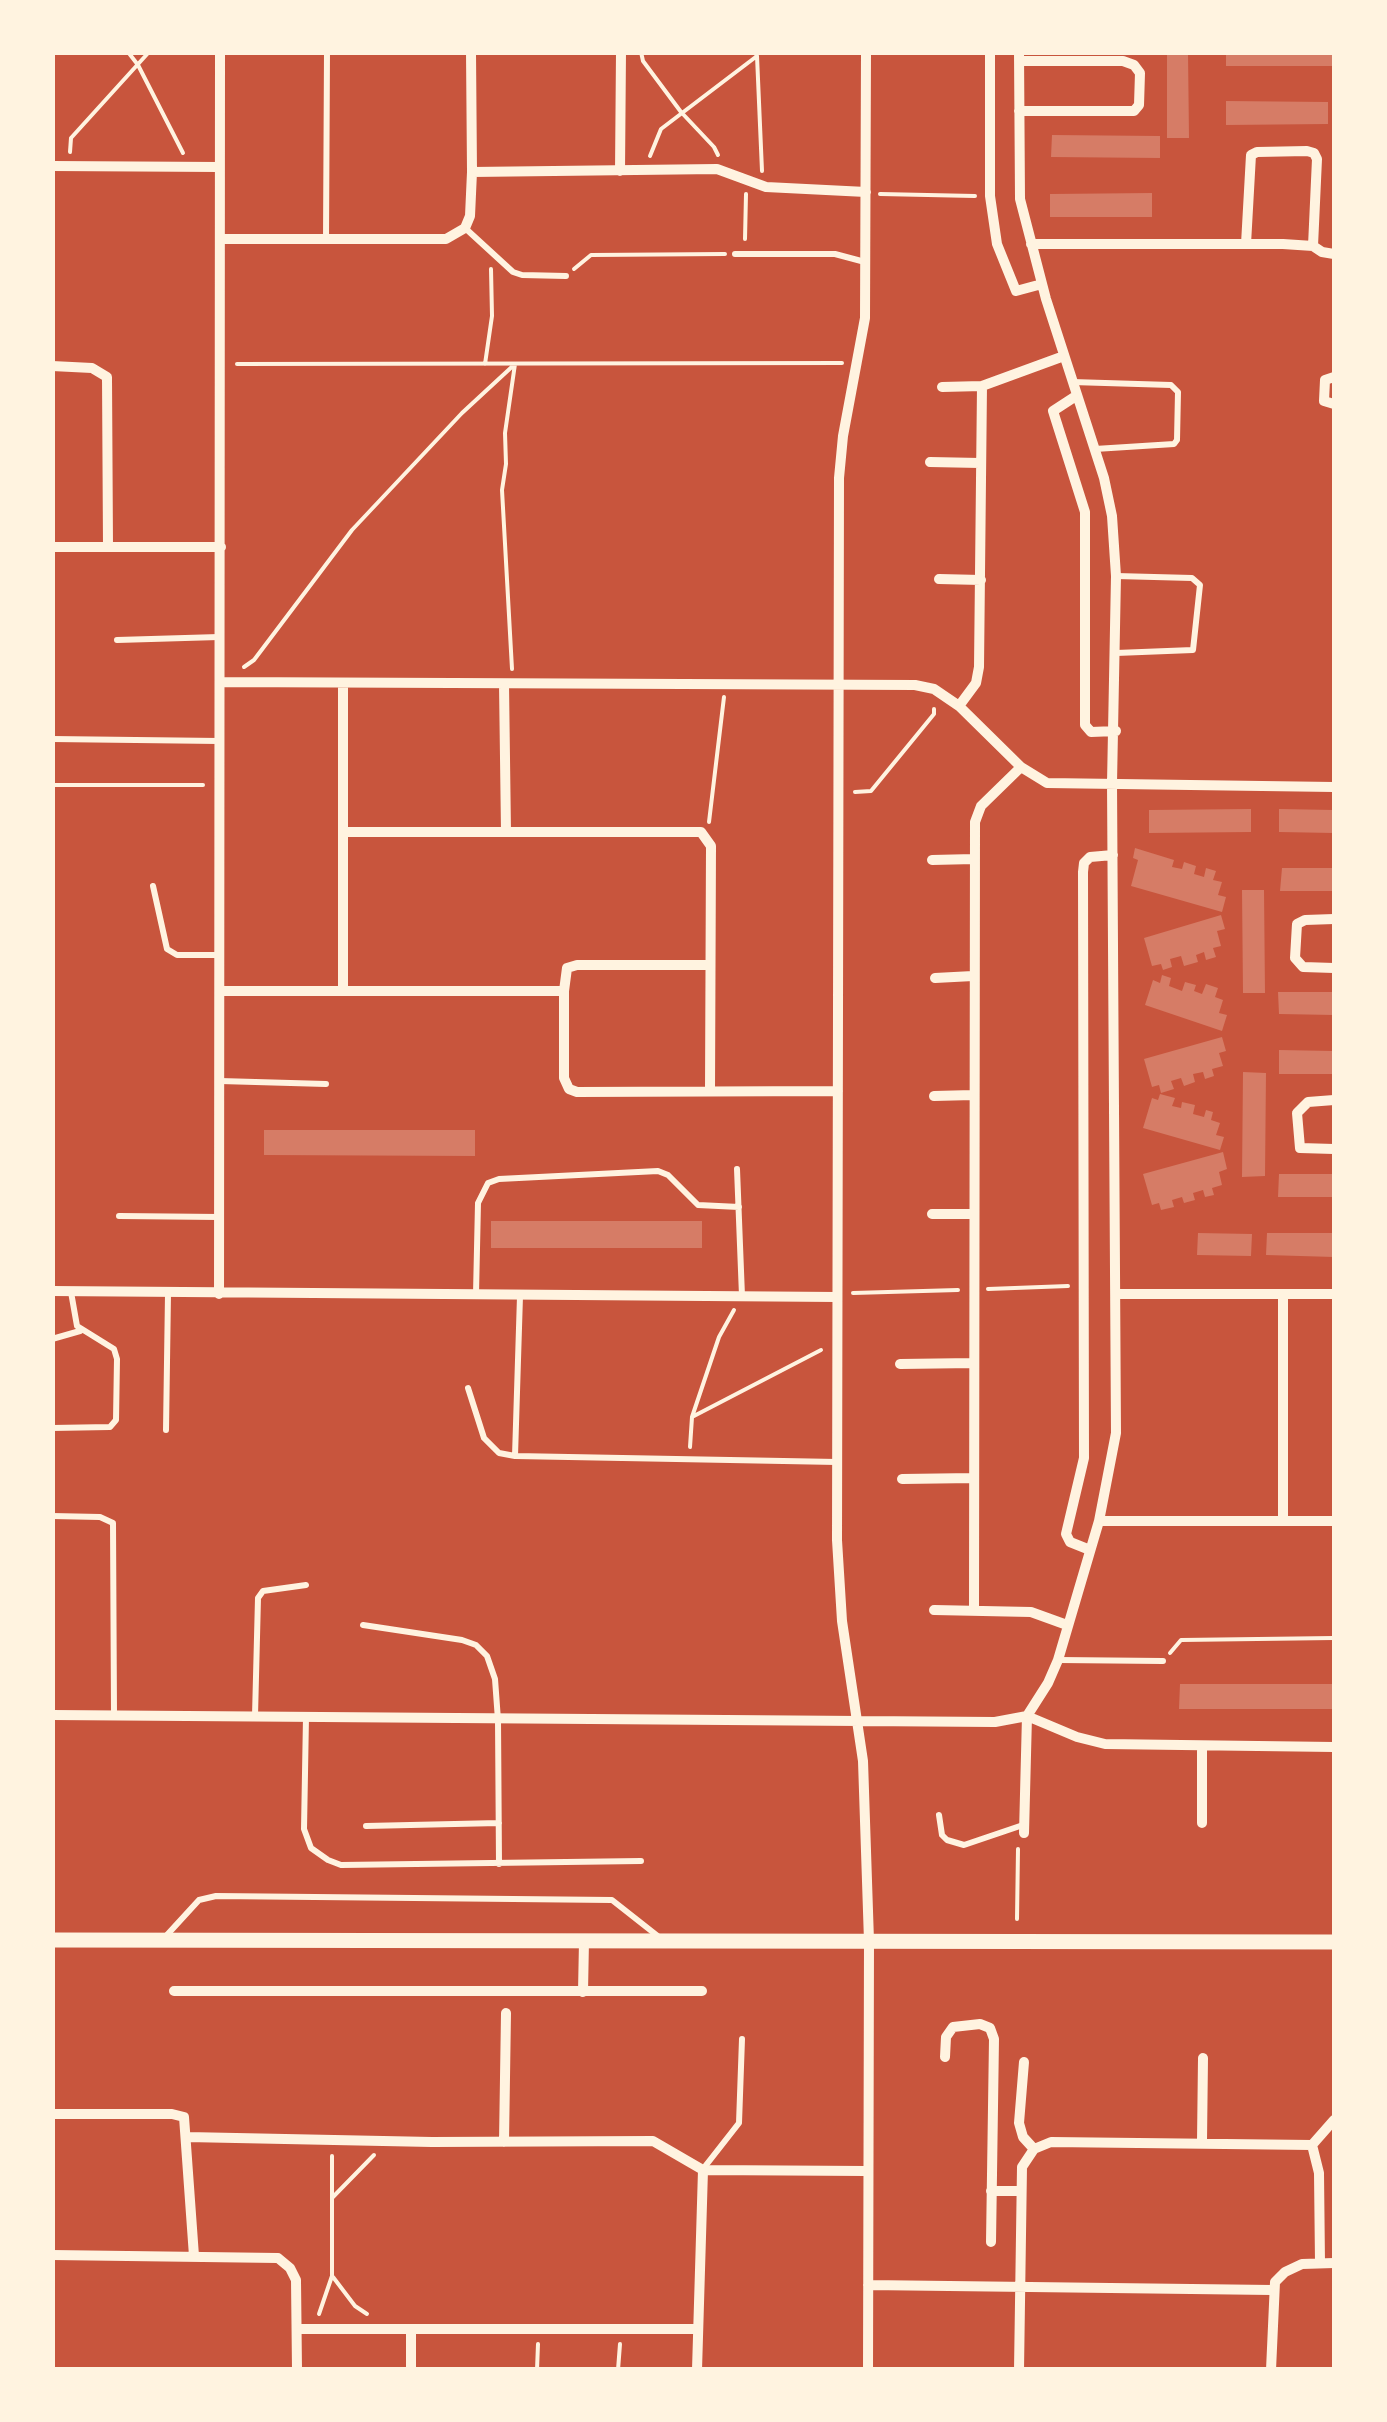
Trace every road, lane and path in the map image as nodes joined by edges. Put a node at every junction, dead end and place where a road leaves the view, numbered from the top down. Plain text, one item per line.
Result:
1 (128, 52) edge
2 (149, 52) edge
3 (220, 52) edge
4 (327, 52) edge
5 (471, 52) edge
6 (621, 52) edge
7 (640, 52) edge
8 (866, 52) edge
9 (990, 52) edge
10 (756, 54) edge
11 (1019, 57) edge
12 (138, 65) junction
13 (1019, 111) junction
14 (680, 112) junction
15 (52, 166) edge
16 (69, 166) junction
17 (188, 166) junction
18 (219, 167) junction
19 (724, 169) junction
20 (650, 170) junction
21 (620, 171) junction
22 (472, 172) junction
23 (746, 179) junction
24 (766, 187) junction
25 (866, 192) junction
26 (990, 196) junction
27 (465, 228) junction
28 (221, 239) junction
29 (326, 240) junction
30 (1031, 244) junction
31 (1246, 244) junction
32 (1313, 246) junction
33 (491, 254) junction
34 (735, 254) joint
35 (745, 254) junction
36 (1334, 254) edge
37 (866, 262) junction
38 (566, 276) joint
39 (1042, 284) junction
40 (1064, 356) junction
41 (857, 363) junction
42 (485, 364) junction
43 (515, 364) junction
44 (222, 365) junction
45 (52, 366) edge
46 (1334, 378) edge
47 (1072, 382) junction
48 (982, 386) junction
49 (942, 387) dead end
50 (1076, 396) junction
51 (1334, 404) edge
52 (1093, 450) junction
53 (930, 462) dead end
54 (980, 463) junction
55 (108, 546) junction
56 (220, 547) junction
57 (52, 548) edge
58 (1116, 576) junction
59 (939, 579) dead end
60 (980, 580) junction
61 (220, 637) junction
62 (117, 640) dead end
63 (1116, 653) junction
64 (220, 682) junction
65 (343, 683) junction
66 (509, 684) junction
67 (726, 684) junction
68 (841, 685) junction
69 (934, 689) junction
70 (959, 706) junction
71 (1116, 731) junction
72 (52, 739) edge
73 (220, 741) junction
74 (1021, 767) junction
75 (52, 784) edge
76 (1112, 784) junction
77 (220, 786) junction
78 (1334, 786) edge
79 (840, 792) junction
80 (343, 832) junction
81 (506, 832) junction
82 (707, 836) junction
83 (1113, 855) junction
84 (974, 858) junction
85 (932, 860) dead end
86 (153, 886) dead end
87 (1334, 918) edge
88 (220, 955) junction
89 (710, 965) junction
90 (1334, 968) edge
91 (974, 976) junction
92 (935, 978) dead end
93 (220, 991) junction
94 (343, 991) junction
95 (564, 991) junction
96 (219, 1080) junction
97 (326, 1084) dead end
98 (710, 1090) junction
99 (838, 1091) junction
100 (974, 1095) junction
101 (934, 1096) dead end
102 (1334, 1100) edge
103 (1334, 1149) edge
104 (738, 1170) dead end
105 (739, 1207) junction
106 (932, 1214) dead end
107 (974, 1214) junction
108 (119, 1216) dead end
109 (219, 1217) junction
110 (52, 1292) edge
111 (71, 1292) junction
112 (168, 1294) junction
113 (219, 1294) junction
114 (1116, 1294) junction
115 (1283, 1294) junction
116 (1334, 1294) edge
117 (476, 1295) junction
118 (520, 1296) junction
119 (742, 1297) junction
120 (837, 1297) junction
121 (80, 1331) junction
122 (52, 1338) edge
123 (838, 1342) junction
124 (974, 1363) junction
125 (900, 1364) dead end
126 (468, 1388) dead end
127 (692, 1417) junction
128 (52, 1428) edge
129 (166, 1430) dead end
130 (515, 1456) junction
131 (690, 1460) junction
132 (838, 1462) junction
133 (902, 1478) dead end
134 (974, 1478) junction
135 (52, 1516) edge
136 (1284, 1520) junction
137 (1099, 1521) junction
138 (1334, 1521) edge
139 (1090, 1550) junction
140 (306, 1585) dead end
141 (934, 1610) dead end
142 (974, 1610) junction
143 (363, 1624) dead end
144 (1067, 1626) junction
145 (1334, 1638) edge
146 (1058, 1660) junction
147 (1164, 1661) joint
148 (52, 1715) edge
149 (1028, 1716) junction
150 (114, 1717) junction
151 (255, 1717) junction
152 (306, 1717) junction
153 (498, 1720) junction
154 (858, 1720) junction
155 (1202, 1746) junction
156 (1334, 1747) edge
157 (939, 1815) dead end
158 (499, 1823) junction
159 (1202, 1823) dead end
160 (366, 1826) dead end
161 (1022, 1833) junction
162 (641, 1862) dead end
163 (499, 1864) junction
164 (1017, 1919) dead end
165 (52, 1940) edge
166 (162, 1941) junction
167 (584, 1941) junction
168 (663, 1942) junction
169 (869, 1942) junction
170 (1334, 1942) edge
171 (174, 1990) dead end
172 (583, 1992) junction
173 (702, 1992) dead end
174 (506, 2013) dead end
175 (742, 2039) dead end
176 (946, 2056) dead end
177 (1203, 2058) dead end
178 (1024, 2062) dead end
179 (52, 2114) edge
180 (1334, 2120) edge
181 (186, 2137) junction
182 (333, 2139) junction
183 (378, 2141) junction
184 (1202, 2141) junction
185 (504, 2142) junction
186 (1312, 2145) junction
187 (1034, 2149) junction
188 (702, 2170) junction
189 (866, 2172) junction
190 (991, 2192) junction
191 (1021, 2192) junction
192 (332, 2198) junction
193 (991, 2242) dead end
194 (52, 2255) edge
195 (194, 2256) junction
196 (1320, 2262) junction
197 (1334, 2262) edge
198 (332, 2276) junction
199 (868, 2285) junction
200 (1019, 2285) junction
201 (1272, 2290) junction
202 (538, 2326) junction
203 (621, 2328) junction
204 (298, 2329) junction
205 (318, 2329) junction
206 (697, 2329) junction
207 (379, 2330) junction
208 (411, 2330) junction
209 (1019, 2368) edge
210 (298, 2370) edge
211 (411, 2370) edge
212 (537, 2370) edge
213 (618, 2370) edge
214 (696, 2370) edge
215 (868, 2370) edge
216 (1004, 2370) edge
217 (1271, 2370) edge

1 - 12 path
2 - 12 path
3 - 18 street
4 - 29 lane
5 - 22 street
6 - 21 street
7 - 14 path
8 - 25 street
9 - 26 street
10 - 14 path
10 - 24 path
11 - 13 street
11 - 13 street
12 - 16 path
12 - 17 path
13 - 30 street
14 - 19 path
14 - 20 path
15 - 16 street
16 - 17 street
17 - 18 street
18 - 28 street
19 - 20 street
19 - 23 street
20 - 21 street
21 - 22 street
22 - 27 street
23 - 24 street
23 - 35 path
24 - 25 street
25 - 26 path
25 - 37 street
26 - 39 street
27 - 29 street
27 - 33 lane
28 - 29 street
28 - 44 street
30 - 31 street
30 - 39 street
31 - 32 street
31 - 32 street
32 - 36 street
33 - 38 lane
33 - 42 path
34 - 35 lane
34 - 38 path
35 - 37 lane
37 - 41 street
39 - 40 street
40 - 47 street
40 - 48 street
41 - 43 path
41 - 68 street
42 - 43 path
42 - 44 path
43 - 64 path
43 - 66 path
44 - 56 street
45 - 55 street
46 - 51 street
47 - 50 street
47 - 52 lane
48 - 49 street
48 - 54 street
50 - 52 street
50 - 71 street
52 - 58 street
53 - 54 street
54 - 60 street
55 - 56 street
55 - 57 street
56 - 61 street
58 - 63 street
58 - 63 lane
59 - 60 street
60 - 70 street
61 - 62 lane
61 - 64 street
63 - 71 street
64 - 65 street
64 - 73 street
65 - 66 street
65 - 80 street
66 - 67 street
66 - 81 street
67 - 68 street
67 - 82 path
68 - 69 street
68 - 79 street
69 - 70 street
69 - 79 path
70 - 74 street
71 - 76 street
72 - 73 lane
73 - 77 street
74 - 76 street
74 - 84 street
75 - 77 path
76 - 78 street
76 - 83 street
77 - 88 street
79 - 99 street
80 - 81 street
80 - 94 street
81 - 82 street
82 - 89 street
83 - 114 street
83 - 139 street
84 - 85 street
84 - 91 street
86 - 88 lane
87 - 90 street
88 - 93 street
89 - 95 street
89 - 98 street
91 - 92 street
91 - 100 street
93 - 94 street
93 - 96 street
94 - 95 street
95 - 98 street
96 - 97 lane
96 - 109 street
98 - 99 street
99 - 120 street
100 - 101 street
100 - 107 street
102 - 103 street
104 - 105 lane
105 - 117 lane
105 - 119 lane
106 - 107 street
107 - 124 street
108 - 109 lane
109 - 113 street
110 - 111 street
111 - 112 street
111 - 121 lane
112 - 113 street
112 - 129 lane
113 - 117 street
114 - 115 street
114 - 137 street
115 - 116 street
115 - 136 street
117 - 118 street
118 - 119 street
118 - 130 lane
119 - 120 street
119 - 127 path
120 - 123 street
121 - 122 lane
121 - 128 lane
123 - 127 path
123 - 132 street
124 - 125 street
124 - 134 street
126 - 130 lane
127 - 131 path
130 - 131 lane
131 - 132 lane
132 - 154 street
133 - 134 street
134 - 142 street
135 - 150 lane
136 - 137 street
136 - 138 street
137 - 139 street
139 - 144 street
140 - 151 lane
141 - 142 street
142 - 144 street
143 - 153 lane
144 - 146 street
145 - 147 path
146 - 147 lane
146 - 149 street
148 - 150 street
149 - 154 street
149 - 155 street
149 - 161 street
150 - 151 street
151 - 152 street
152 - 153 street
152 - 163 lane
153 - 154 street
153 - 158 lane
154 - 169 street
155 - 156 street
155 - 159 street
157 - 161 lane
158 - 160 lane
158 - 163 lane
161 - 164 path
162 - 163 lane
165 - 166 street
166 - 167 street
166 - 168 lane
167 - 168 street
167 - 172 street
168 - 169 street
169 - 170 street
169 - 189 street
171 - 172 street
172 - 173 street
174 - 185 street
175 - 188 lane
176 - 190 street
177 - 184 street
178 - 187 street
179 - 181 street
180 - 186 street
181 - 182 street
181 - 195 street
182 - 183 street
182 - 192 path
183 - 185 street
183 - 192 path
184 - 186 street
184 - 187 street
185 - 188 street
186 - 196 street
187 - 191 street
188 - 189 street
188 - 206 street
189 - 199 street
190 - 191 street
190 - 193 street
191 - 200 street
192 - 198 path
194 - 195 street
195 - 204 street
196 - 197 street
196 - 201 street
198 - 205 path
198 - 207 path
199 - 200 street
199 - 215 street
200 - 201 street
200 - 209 street
201 - 217 street
202 - 203 street
202 - 208 street
202 - 212 path
203 - 206 street
203 - 213 path
204 - 205 street
204 - 210 street
205 - 207 street
206 - 214 street
207 - 208 street
208 - 211 street
209 - 216 street

